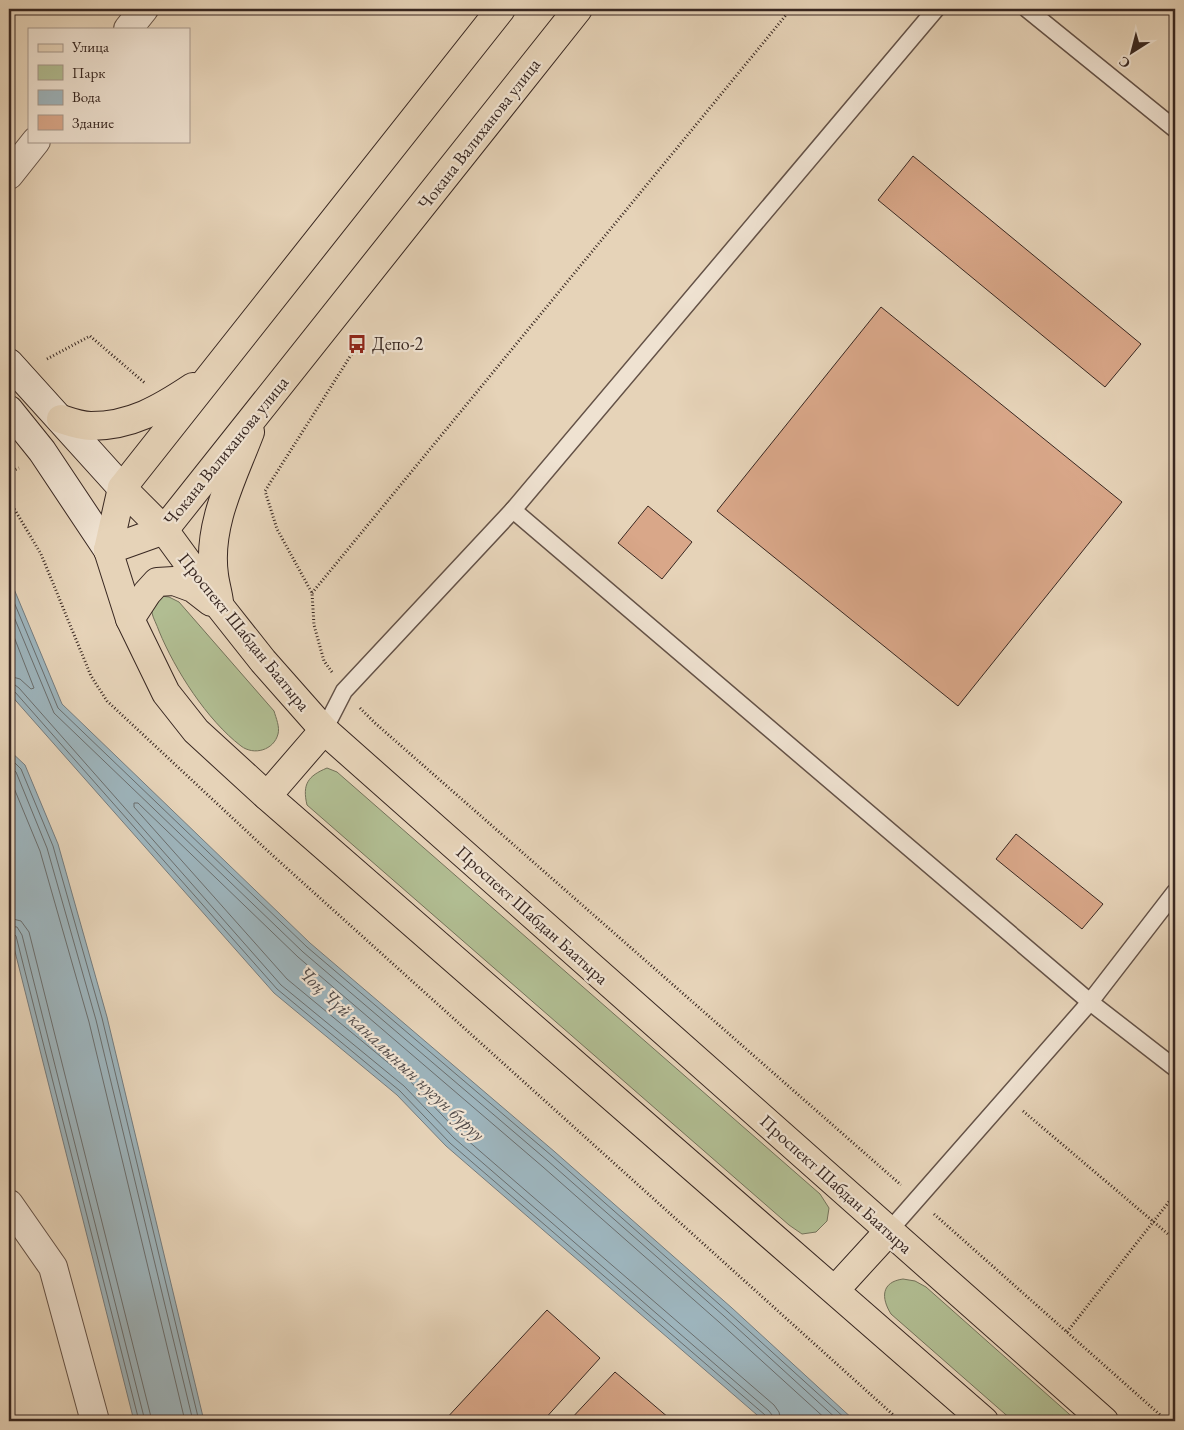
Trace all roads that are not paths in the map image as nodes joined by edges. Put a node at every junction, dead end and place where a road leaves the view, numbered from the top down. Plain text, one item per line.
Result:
1 (144, 9) edge
2 (501, 9) edge
3 (578, 9) edge
4 (936, 9) edge
5 (1027, 9) edge
6 (129, 28) edge
7 (1175, 129) edge
8 (35, 142) edge
9 (9, 175) edge
10 (9, 363) edge
11 (215, 372) junction
12 (9, 410) edge
13 (259, 410) junction
14 (60, 419) junction
15 (122, 488) junction
16 (513, 510) junction
17 (164, 530) junction
18 (108, 550) junction
19 (221, 608) junction
20 (130, 619) junction
21 (324, 730) junction
22 (267, 796) junction
23 (1175, 892) edge
24 (1090, 1002) junction
25 (1175, 1068) edge
26 (9, 1204) edge
27 (889, 1230) junction
28 (835, 1290) junction
29 (95, 1421) edge
30 (984, 1421) edge
31 (1104, 1421) edge

1 - 6 main road
2 - 11 main road
3 - 13 main road, Чокана Валиханова улица
4 - 16 lane
5 - 7 lane
8 - 9 main road
10 - 14 main road, Проспект Шабдан Баатыра
11 - 14 main road
11 - 15 main road
12 - 18 main road
13 - 17 main road, Чокана Валиханова улица
13 - 19 main road
14 - 15 main road, Проспект Шабдан Баатыра
15 - 17 main road, Проспект Шабдан Баатыра
15 - 18 main road
16 - 21 lane
16 - 24 lane
17 - 18 main road, Чокана Валиханова улица
17 - 19 main road, Проспект Шабдан Баатыра
18 - 20 main road
19 - 20 main road
19 - 21 main road, Проспект Шабдан Баатыра
20 - 22 main road
21 - 22 main road
21 - 27 main road, Проспект Шабдан Баатыра
22 - 28 main road
23 - 24 lane
24 - 25 lane
24 - 27 lane
26 - 29 main road
27 - 28 main road
27 - 31 main road, Проспект Шабдан Баатыра
28 - 30 main road

